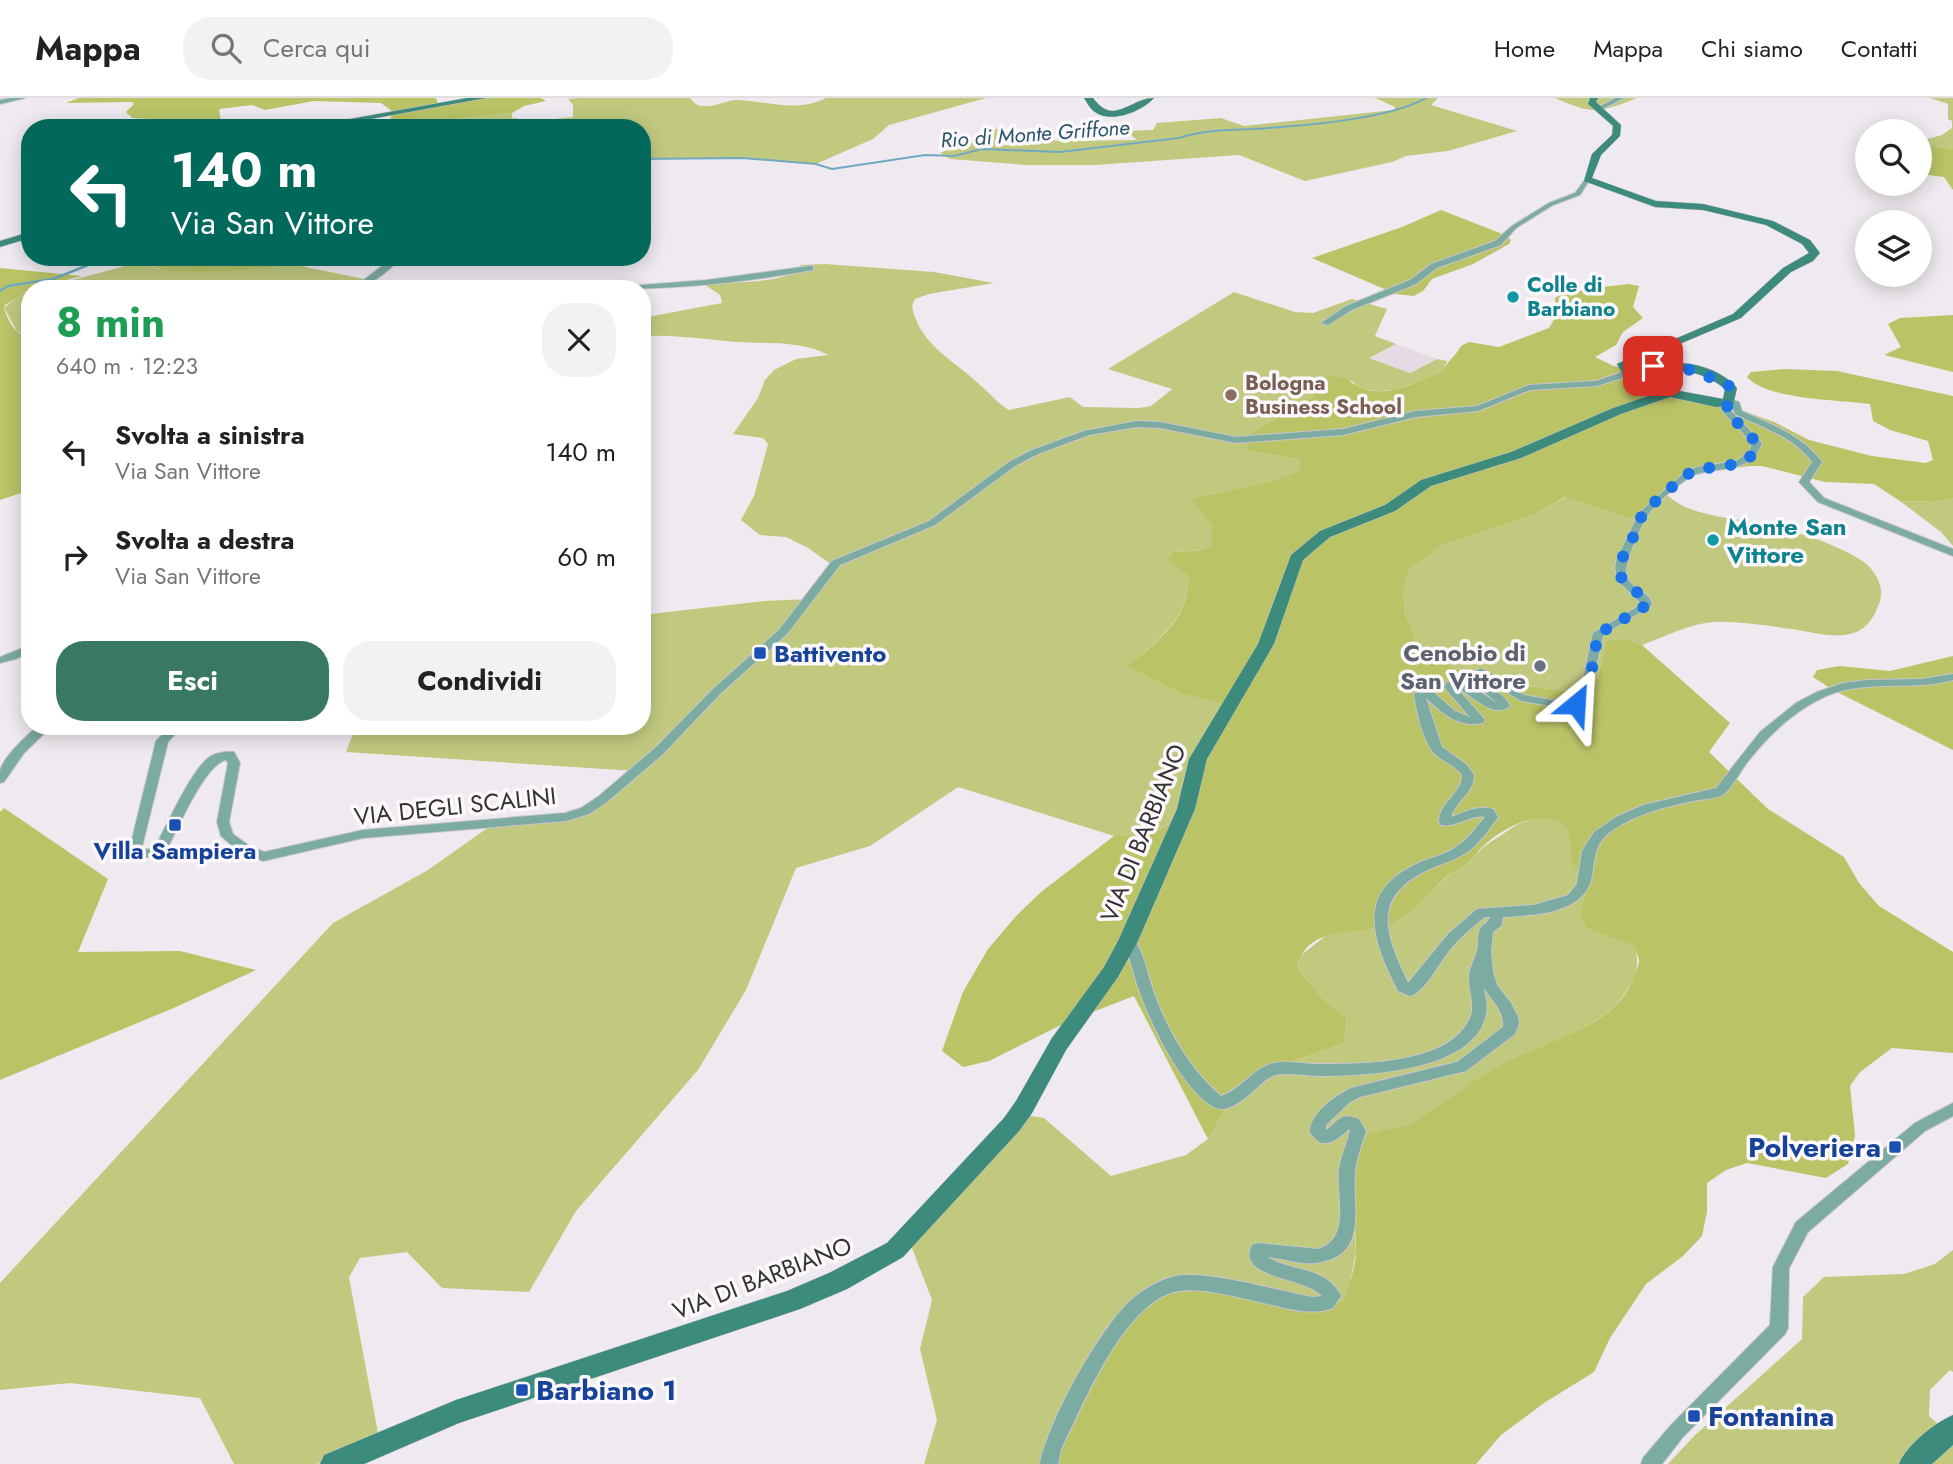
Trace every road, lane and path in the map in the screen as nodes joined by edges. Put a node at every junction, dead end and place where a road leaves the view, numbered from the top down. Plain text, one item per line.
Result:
1 (22, 98) edge
2 (482, 98) edge
3 (1088, 98) edge
4 (1150, 98) edge
5 (1594, 98) edge
6 (1621, 98) edge
7 (0, 102) edge
8 (1598, 109) junction
9 (357, 119) edge
10 (1587, 179) junction
11 (21, 238) edge
12 (0, 244) edge
13 (387, 266) edge
14 (810, 268) dead end
15 (369, 280) edge
16 (651, 286) edge
17 (1325, 323) dead end
18 (1628, 373) junction
19 (1729, 402) junction
20 (1953, 553) edge
21 (21, 652) edge
22 (0, 660) edge
23 (1953, 677) edge
24 (35, 735) edge
25 (167, 735) edge
26 (0, 779) edge
27 (1497, 914) junction
28 (1128, 941) junction
29 (1482, 950) junction
30 (1953, 1109) edge
31 (1953, 1428) edge
32 (333, 1464) edge
33 (1049, 1464) edge
34 (1650, 1464) edge
35 (1912, 1464) edge

1 - 7 street
2 - 9 street
3 - 4 street
5 - 8 street
6 - 8 street
8 - 10 street
10 - 17 street
10 - 18 street
11 - 12 street
13 - 15 street
14 - 16 street
18 - 19 street
18 - 25 street, VIA DEGLI SCALINI
19 - 20 street
19 - 27 street
19 - 28 street, VIA DI BARBIANO
21 - 22 street
23 - 27 street
24 - 26 street
27 - 29 street
28 - 29 street
28 - 32 street, VIA DI BARBIANO
29 - 33 street
30 - 34 street
31 - 35 street

